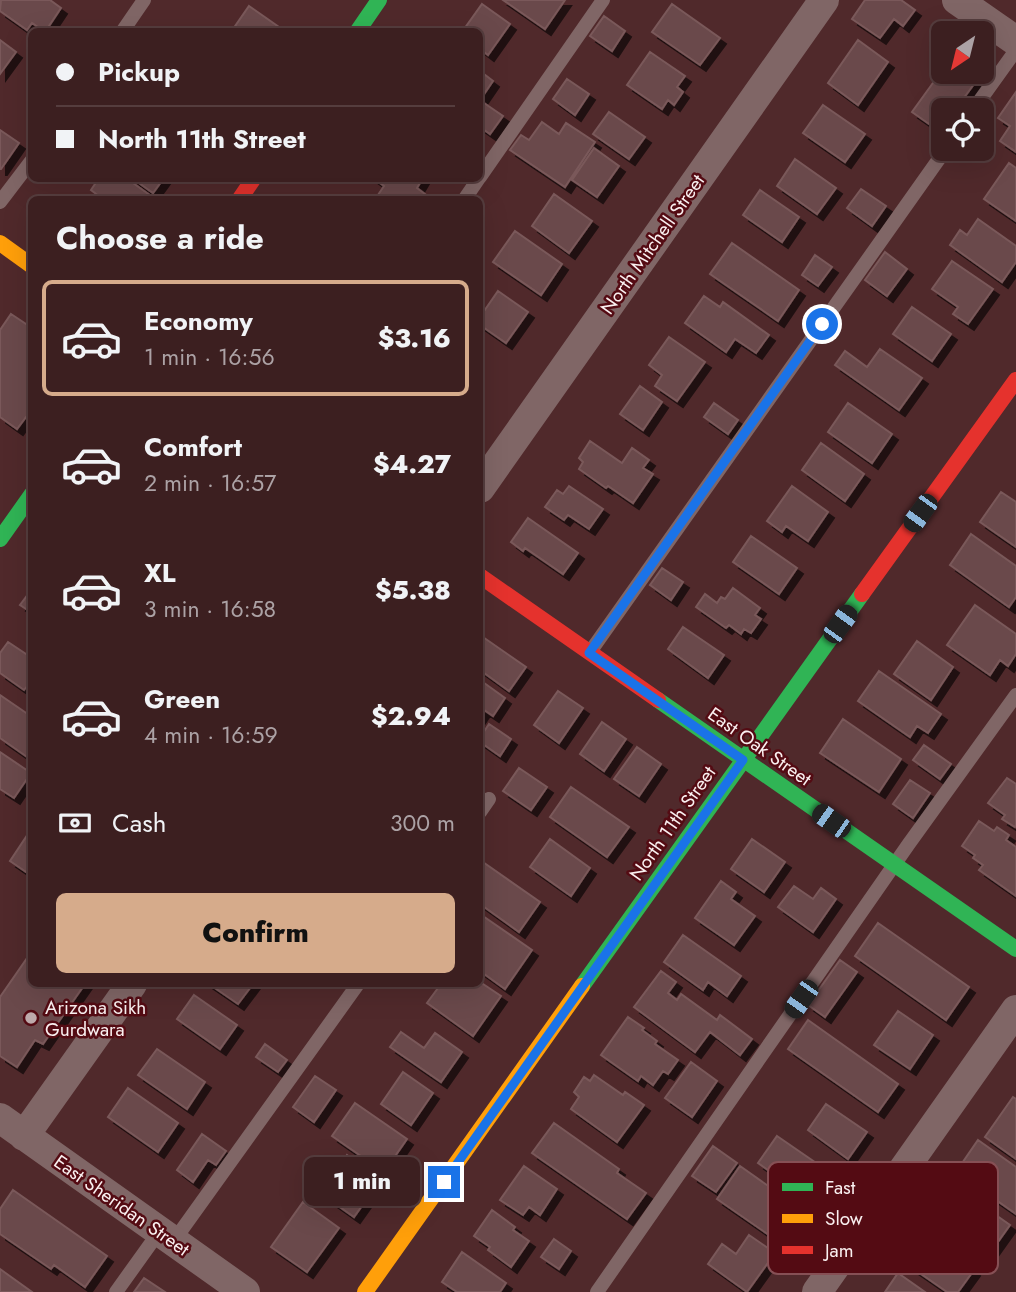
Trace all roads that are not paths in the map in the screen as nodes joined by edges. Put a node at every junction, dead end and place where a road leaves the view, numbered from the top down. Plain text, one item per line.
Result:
1 (144, 0) edge
2 (379, 0) edge
3 (603, 0) edge
4 (824, 0) edge
5 (957, 0) edge
6 (125, 28) edge
7 (360, 28) edge
8 (1016, 41) edge
9 (1016, 50) edge
10 (982, 98) edge
11 (938, 161) edge
12 (28, 165) edge
13 (483, 172) edge
14 (0, 202) edge
15 (0, 243) edge
16 (28, 263) edge
17 (1016, 380) edge
18 (483, 484) edge
19 (28, 500) edge
20 (0, 539) edge
21 (483, 578) edge
22 (589, 653) junction
23 (1016, 695) edge
24 (743, 760) junction
25 (489, 799) dead end
26 (483, 808) edge
27 (894, 865) junction
28 (1016, 950) edge
29 (129, 987) edge
30 (356, 987) edge
31 (1016, 1010) edge
32 (6, 1124) edge
33 (909, 1162) edge
34 (166, 1237) junction
35 (830, 1274) edge
36 (116, 1292) edge
37 (245, 1292) edge
38 (365, 1292) edge
39 (597, 1292) edge
40 (817, 1292) edge

1 - 6 lane
2 - 7 street
3 - 13 lane
4 - 18 street, North Mitchell Street
5 - 8 street
9 - 10 lane
11 - 22 lane
12 - 14 lane
15 - 16 street
17 - 24 street, North 11th Street
19 - 20 street
21 - 22 street, East Oak Street
22 - 24 street, East Oak Street
23 - 27 lane
24 - 27 street, East Oak Street
24 - 38 street, North 11th Street
25 - 26 lane
27 - 28 street, East Oak Street
27 - 39 lane
29 - 32 street
30 - 34 lane
31 - 33 street
32 - 34 street, East Sheridan Street
34 - 36 lane
34 - 37 street, East Sheridan Street
35 - 40 street

